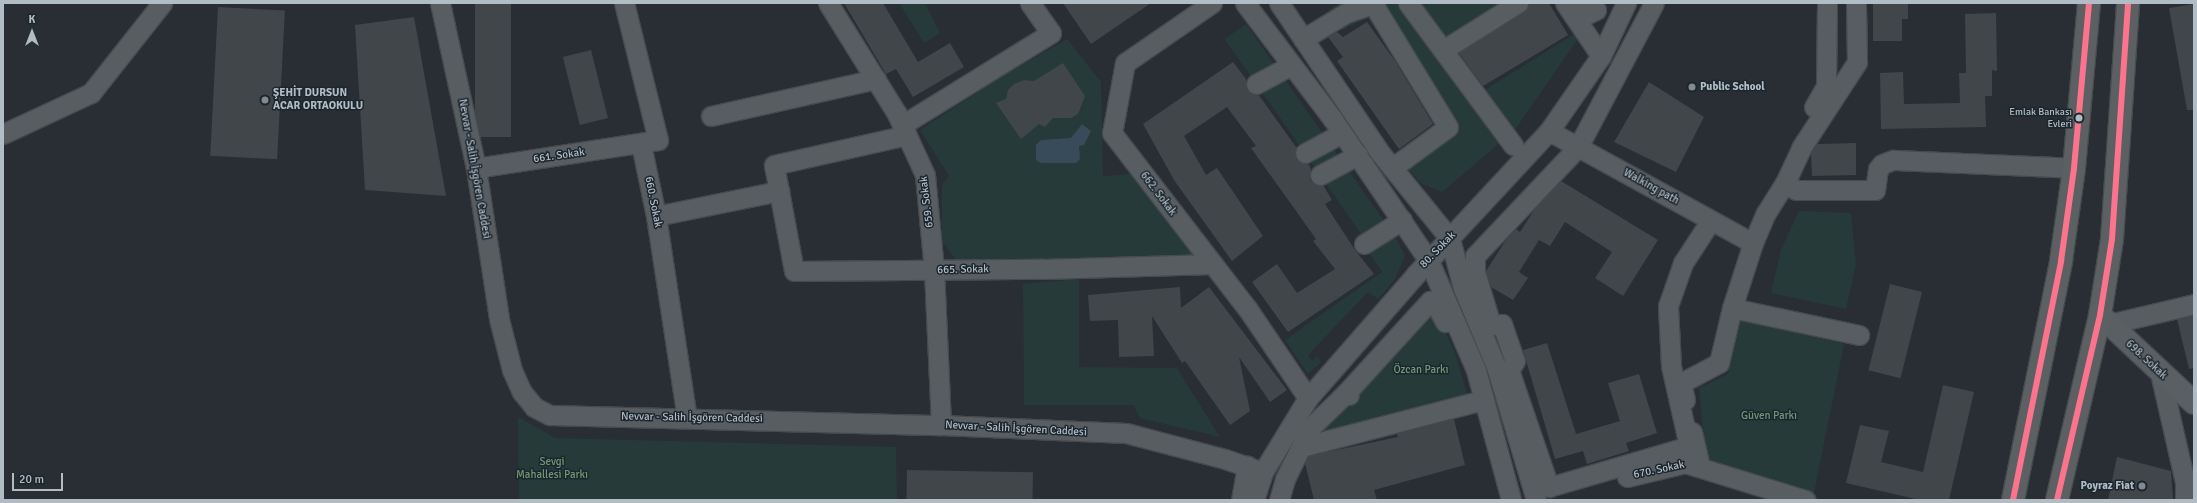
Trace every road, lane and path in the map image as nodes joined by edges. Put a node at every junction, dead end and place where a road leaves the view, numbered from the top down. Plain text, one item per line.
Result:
1 (162, 3) edge
2 (440, 3) edge
3 (624, 3) edge
4 (828, 3) edge
5 (1030, 3) edge
6 (1212, 3) edge
7 (1245, 3) edge
8 (1279, 3) edge
9 (1374, 3) edge
10 (1408, 3) edge
11 (1518, 3) edge
12 (1565, 3) edge
13 (1573, 3) edge
14 (1626, 3) edge
15 (1654, 3) edge
16 (1827, 3) edge
17 (1856, 3) edge
18 (2089, 3) edge
19 (2128, 3) edge
20 (1596, 10) dead end
21 (1303, 39) junction
22 (1443, 50) junction
23 (1601, 56) junction
24 (1291, 65) junction
25 (876, 79) junction
26 (1256, 84) dead end
27 (711, 116) dead end
28 (904, 130) junction
29 (1549, 130) junction
30 (1342, 133) junction
31 (3, 134) edge
32 (641, 144) junction
33 (1513, 145) dead end
34 (1578, 147) junction
35 (1305, 153) dead end
36 (1358, 155) junction
37 (476, 168) junction
38 (1392, 168) junction
39 (2074, 168) junction
40 (1320, 175) dead end
41 (1785, 183) junction
42 (779, 191) junction
43 (656, 216) junction
44 (1402, 220) junction
45 (1711, 220) junction
46 (1450, 239) junction
47 (1747, 240) junction
48 (1364, 244) dead end
49 (1429, 261) junction
50 (1212, 264) junction
51 (934, 270) junction
52 (2194, 304) edge
53 (1732, 308) junction
54 (2105, 320) junction
55 (1859, 335) dead end
56 (2160, 373) junction
57 (1308, 398) junction
58 (1475, 402) junction
59 (2194, 403) edge
60 (687, 418) junction
61 (941, 425) junction
62 (1301, 447) junction
63 (2187, 453) edge
64 (1700, 467) junction
65 (1255, 469) junction
66 (1241, 500) edge
67 (1254, 500) edge
68 (1279, 500) edge
69 (1504, 500) edge
70 (1512, 500) edge
71 (1535, 500) edge
72 (1805, 500) edge
73 (2013, 500) edge
74 (2056, 500) edge
75 (2185, 500) edge

1 - 31 street
2 - 37 street, Nevvar - Salih İşgören Caddesi
3 - 32 street
4 - 25 street, 659. Sokak
5 - 28 street
6 - 50 street, 662. Sokak
7 - 24 street
8 - 21 street
9 - 21 street
9 - 38 street
10 - 22 street
11 - 22 street
12 - 23 street
13 - 20 street
14 - 23 street, 80. Sokak
15 - 34 street
16 - 47 street
17 - 41 street
18 - 39 highway
19 - 54 highway
21 - 38 street
22 - 33 street
23 - 29 street, 80. Sokak
24 - 26 street
24 - 30 street
25 - 27 street
25 - 28 street, 659. Sokak
28 - 42 street
28 - 51 street, 659. Sokak
29 - 34 street, Walking path
29 - 46 street, 80. Sokak
30 - 35 street
30 - 36 street
32 - 37 street, 661. Sokak
32 - 43 street, 660. Sokak
34 - 45 street, Walking path
34 - 45 street
36 - 40 street
36 - 44 street
37 - 60 street, Nevvar - Salih İşgören Caddesi
38 - 46 street
39 - 41 street
39 - 73 highway
41 - 47 street
42 - 43 street
42 - 51 street, 665. Sokak
43 - 60 street, 660. Sokak
44 - 48 street
44 - 49 street
45 - 47 street, Walking path
46 - 49 street, 80. Sokak
46 - 71 street
47 - 53 street
49 - 57 street, 80. Sokak
49 - 70 street
50 - 51 street, 665. Sokak
50 - 57 street, 662. Sokak
51 - 61 street, 659. Sokak
52 - 54 street
53 - 55 street
53 - 64 street
54 - 56 main road, 698. Sokak
54 - 74 highway
56 - 59 main road, 698. Sokak
56 - 63 street
57 - 65 street, 80. Sokak
58 - 62 street
58 - 62 street
58 - 69 street
60 - 61 street, Nevvar - Salih İşgören Caddesi
61 - 65 street, Nevvar - Salih İşgören Caddesi
62 - 68 street
63 - 75 street
64 - 71 street, 670. Sokak
64 - 72 street, 670. Sokak
65 - 66 street
65 - 67 street, 80. Sokak

